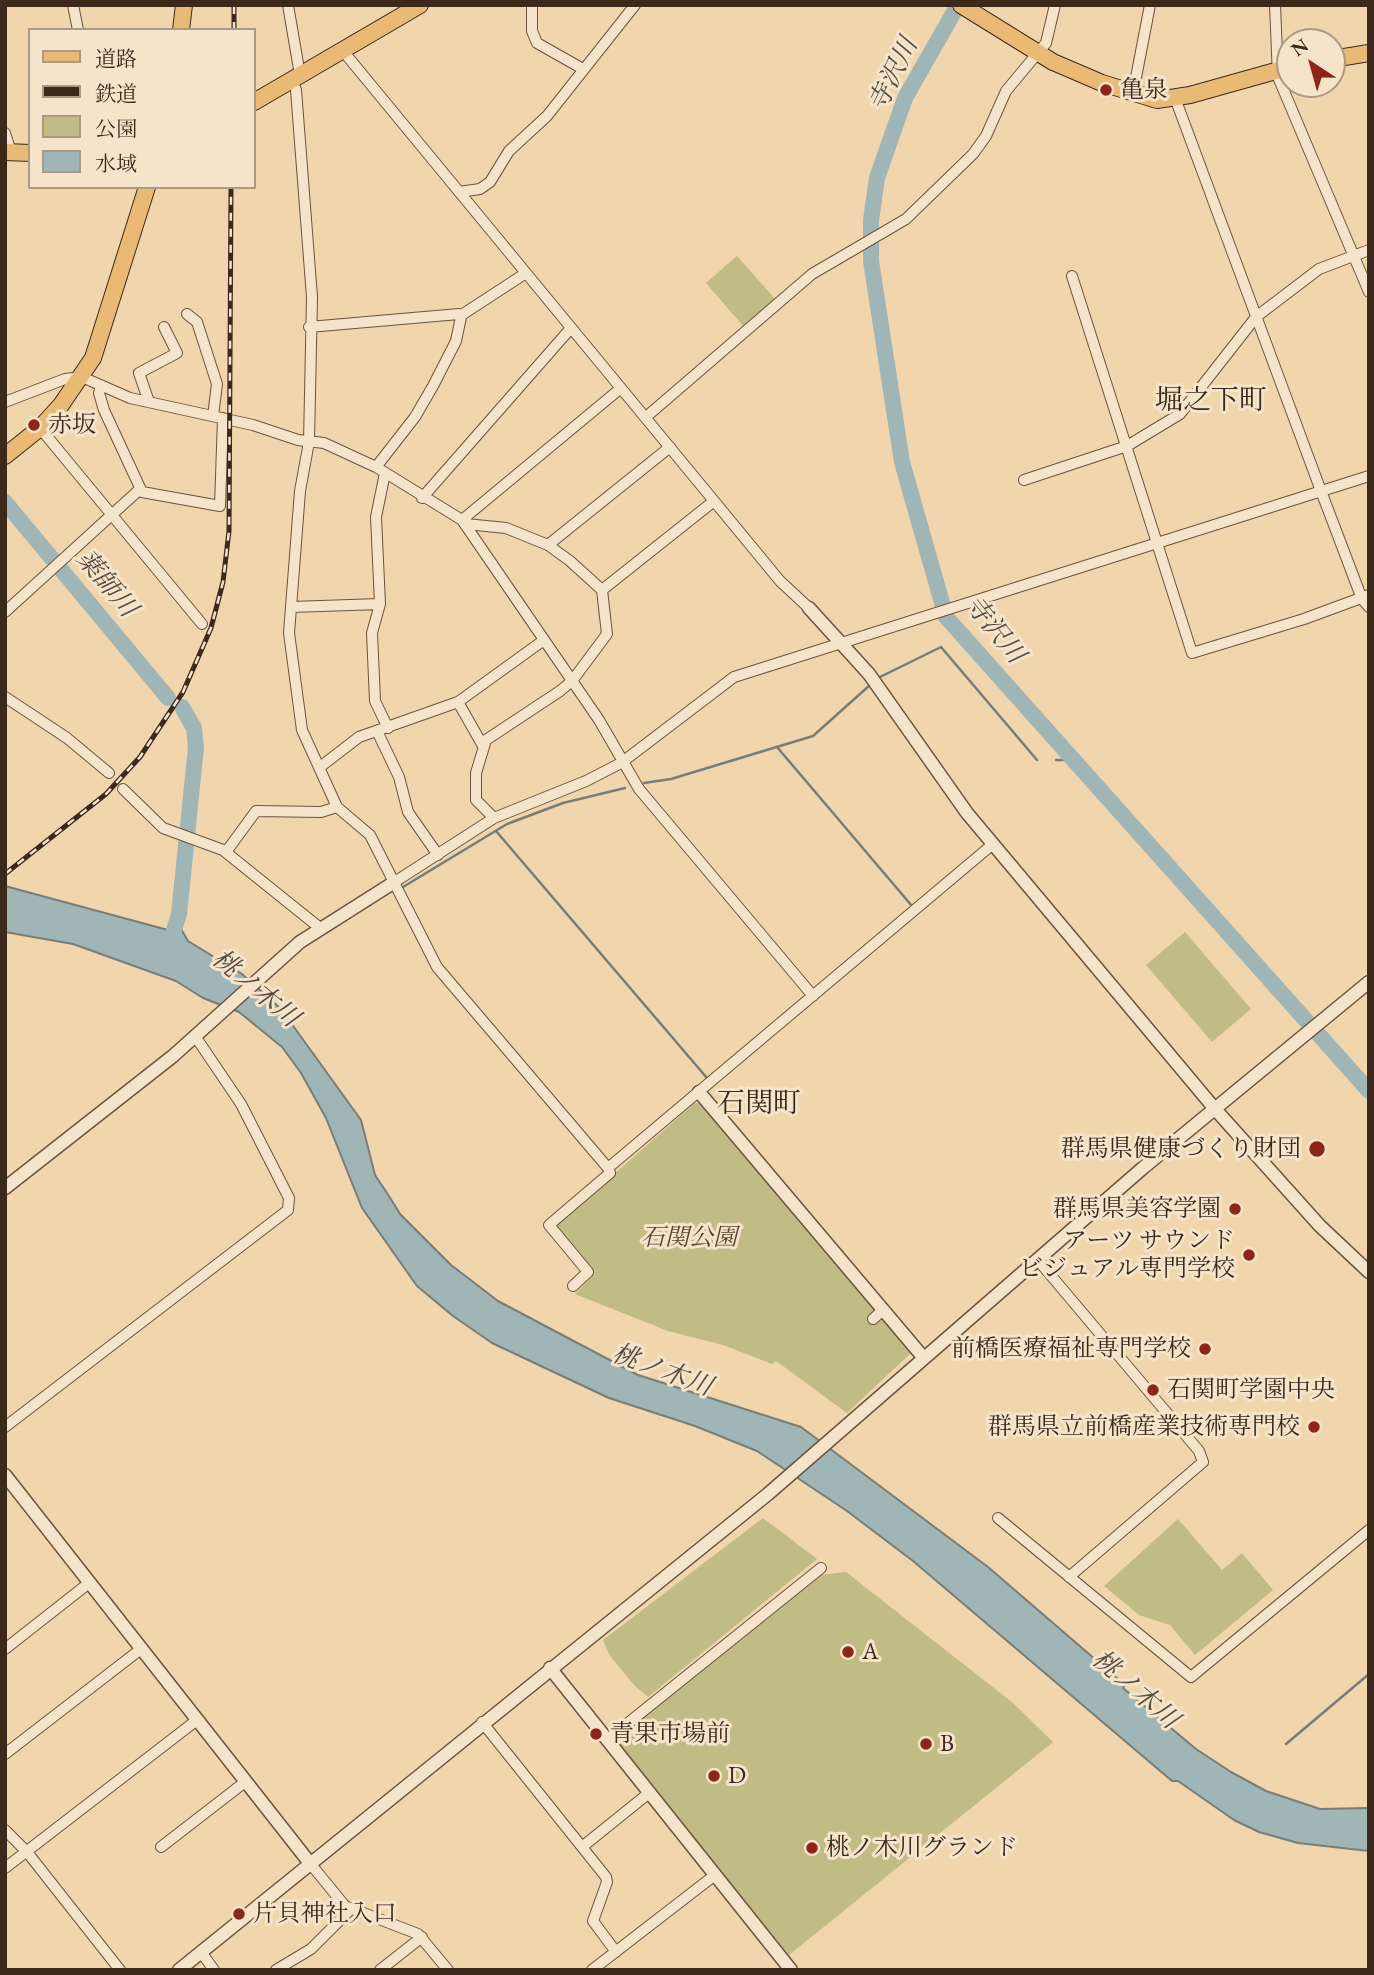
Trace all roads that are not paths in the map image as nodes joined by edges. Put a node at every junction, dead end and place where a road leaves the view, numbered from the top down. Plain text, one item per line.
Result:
1 (73, 5) edge
2 (184, 5) edge
3 (288, 5) edge
4 (420, 5) edge
5 (532, 5) edge
6 (635, 5) edge
7 (1055, 5) edge
8 (1150, 5) edge
9 (1275, 5) edge
10 (967, 9) edge
11 (78, 28) edge
12 (181, 28) edge
13 (1278, 28) edge
14 (343, 51) junction
15 (1369, 53) edge
16 (1037, 54) junction
17 (1346, 57) edge
18 (583, 69) junction
19 (1276, 69) edge
20 (296, 77) junction
21 (1133, 93) junction
22 (1175, 98) junction
23 (1286, 98) edge
24 (256, 101) edge
25 (5, 133) edge
26 (8, 152) edge
27 (28, 153) edge
28 (146, 189) edge
29 (459, 192) junction
30 (1369, 250) edge
31 (1353, 256) junction
32 (526, 273) junction
33 (1072, 276) dead end
34 (1369, 292) edge
35 (187, 314) dead end
36 (460, 316) junction
37 (1256, 317) junction
38 (164, 327) dead end
39 (309, 327) junction
40 (571, 328) junction
41 (82, 377) junction
42 (101, 385) junction
43 (621, 388) junction
44 (5, 402) edge
45 (149, 402) junction
46 (218, 417) junction
47 (646, 417) junction
48 (40, 428) junction
49 (309, 442) junction
50 (1127, 446) junction
51 (670, 447) junction
52 (5, 456) edge
53 (380, 470) junction
54 (1369, 476) edge
55 (1024, 480) dead end
56 (139, 490) junction
57 (1321, 491) junction
58 (422, 498) junction
59 (714, 501) junction
60 (111, 517) junction
61 (464, 522) junction
62 (1157, 544) junction
63 (548, 545) junction
64 (602, 590) junction
65 (1367, 600) edge
66 (380, 604) junction
67 (292, 607) junction
68 (809, 608) joint
69 (5, 612) edge
70 (202, 624) dead end
71 (544, 640) junction
72 (841, 641) junction
73 (572, 681) junction
74 (5, 697) edge
75 (458, 702) junction
76 (388, 728) junction
77 (377, 731) junction
78 (483, 746) junction
79 (621, 762) junction
80 (320, 767) junction
81 (109, 773) dead end
82 (123, 789) dead end
83 (337, 807) junction
84 (494, 818) junction
85 (993, 844) junction
86 (226, 852) junction
87 (438, 855) junction
88 (393, 883) junction
89 (320, 928) junction
90 (1369, 982) edge
91 (813, 996) junction
92 (199, 1033) junction
93 (699, 1092) junction
94 (1215, 1109) junction
95 (608, 1168) junction
96 (5, 1188) edge
97 (1037, 1259) junction
98 (1369, 1272) edge
99 (573, 1286) dead end
100 (923, 1357) junction
101 (5, 1427) edge
102 (5, 1475) edge
103 (998, 1518) dead end
104 (1369, 1530) edge
105 (821, 1568) dead end
106 (1069, 1577) junction
107 (89, 1583) junction
108 (5, 1649) edge
109 (141, 1649) junction
110 (550, 1668) junction
111 (197, 1720) junction
112 (482, 1722) junction
113 (607, 1740) junction
114 (5, 1754) edge
115 (245, 1782) junction
116 (649, 1793) junction
117 (5, 1830) edge
118 (162, 1847) dead end
119 (582, 1847) junction
120 (27, 1852) junction
121 (309, 1862) junction
122 (5, 1868) edge
123 (715, 1875) junction
124 (351, 1909) junction
125 (422, 1937) junction
126 (201, 1952) junction
127 (616, 1952) junction
128 (120, 1970) edge
129 (179, 1970) edge
130 (214, 1970) edge
131 (276, 1970) edge
132 (380, 1970) edge
133 (448, 1970) edge
134 (592, 1970) edge
135 (791, 1970) edge

1 - 11 street
2 - 12 main road
3 - 20 street
4 - 14 main road
5 - 18 street
6 - 18 street
7 - 16 street
8 - 21 street
9 - 13 street
10 - 16 main road
14 - 20 main road
14 - 29 street
15 - 17 main road
16 - 21 main road
16 - 47 street
18 - 29 street
19 - 22 main road
20 - 24 main road
20 - 39 street
21 - 22 main road
22 - 37 street
23 - 31 street
25 - 26 street
26 - 27 main road
28 - 41 main road
29 - 32 street
30 - 31 street
31 - 34 street
31 - 37 street
32 - 36 street
32 - 40 street
33 - 50 street
35 - 46 street
36 - 39 street
36 - 53 street
37 - 50 street
37 - 57 street
38 - 45 street
39 - 49 street
40 - 43 street
40 - 58 street
41 - 42 street
41 - 44 street
41 - 48 main road
42 - 45 street
42 - 56 street
43 - 47 street
43 - 61 street
45 - 46 street
46 - 49 street
46 - 56 street
47 - 51 street
48 - 52 main road
48 - 60 street
49 - 53 street
49 - 67 street
50 - 55 street
50 - 62 street
51 - 59 street
51 - 63 street
53 - 58 street
53 - 66 street
54 - 57 street
56 - 60 street
57 - 62 street
57 - 65 street
58 - 61 street
59 - 64 street
59 - 68 street
60 - 69 street
60 - 70 street
61 - 63 street
61 - 71 street
62 - 65 street
62 - 72 street
63 - 64 street
64 - 73 street
66 - 67 street
66 - 76 street
67 - 80 street
68 - 72 street
71 - 73 street
71 - 75 street
72 - 79 street
72 - 85 street
73 - 78 street
73 - 79 street
74 - 81 street
75 - 76 street
75 - 78 street
76 - 77 street
77 - 80 street
77 - 87 street
78 - 84 street
79 - 84 street
79 - 91 street
80 - 83 street
82 - 86 street
83 - 86 street
83 - 88 street
84 - 87 street
85 - 91 street
85 - 94 street
86 - 89 street
87 - 88 street
88 - 89 street
88 - 95 street
89 - 92 street
90 - 94 street
91 - 93 street
92 - 96 street
92 - 101 street
93 - 95 street
93 - 100 street
94 - 97 street
94 - 98 street
95 - 99 street
97 - 100 street
97 - 106 street
100 - 110 street
102 - 107 street
103 - 106 street
104 - 106 street
105 - 113 street
107 - 108 street
107 - 109 street
109 - 111 street
109 - 114 street
110 - 112 street
110 - 113 street
111 - 115 street
111 - 120 street
112 - 119 street
112 - 121 street
113 - 116 street
115 - 118 street
115 - 121 street
116 - 119 street
116 - 123 street
117 - 120 street
119 - 127 street
120 - 122 street
120 - 128 street
121 - 124 street
121 - 126 street
123 - 127 street
123 - 135 street
124 - 125 street
124 - 131 street
125 - 132 street
125 - 133 street
126 - 129 street
126 - 130 street
127 - 134 street

